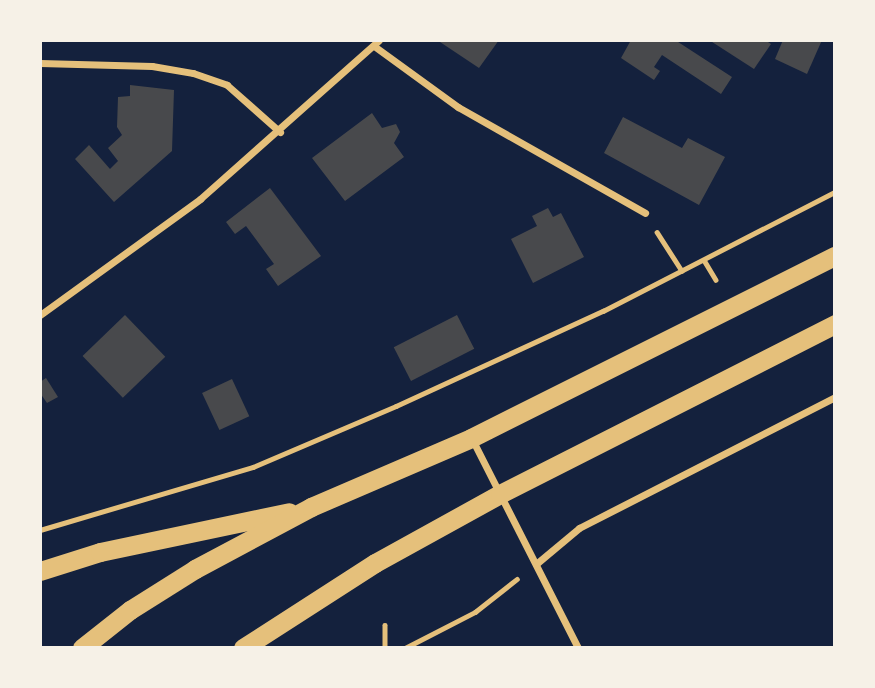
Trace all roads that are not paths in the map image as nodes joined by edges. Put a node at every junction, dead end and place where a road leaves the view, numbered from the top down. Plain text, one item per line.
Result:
1 (376, 43) edge
2 (40, 63) edge
3 (280, 132) junction
4 (645, 213) road end
5 (835, 256) edge
6 (40, 315) edge
7 (835, 324) edge
8 (835, 397) edge
9 (471, 438) junction
10 (500, 494) junction
11 (311, 507) junction
12 (536, 564) junction
13 (40, 571) edge
14 (82, 648) edge
15 (243, 648) edge
16 (578, 648) edge

1 - 3 street
1 - 4 street
2 - 3 street
3 - 6 street
5 - 9 highway
7 - 10 highway
8 - 12 street
9 - 10 street
9 - 11 highway
10 - 12 street
10 - 15 highway
11 - 13 highway
11 - 14 highway
12 - 16 street

